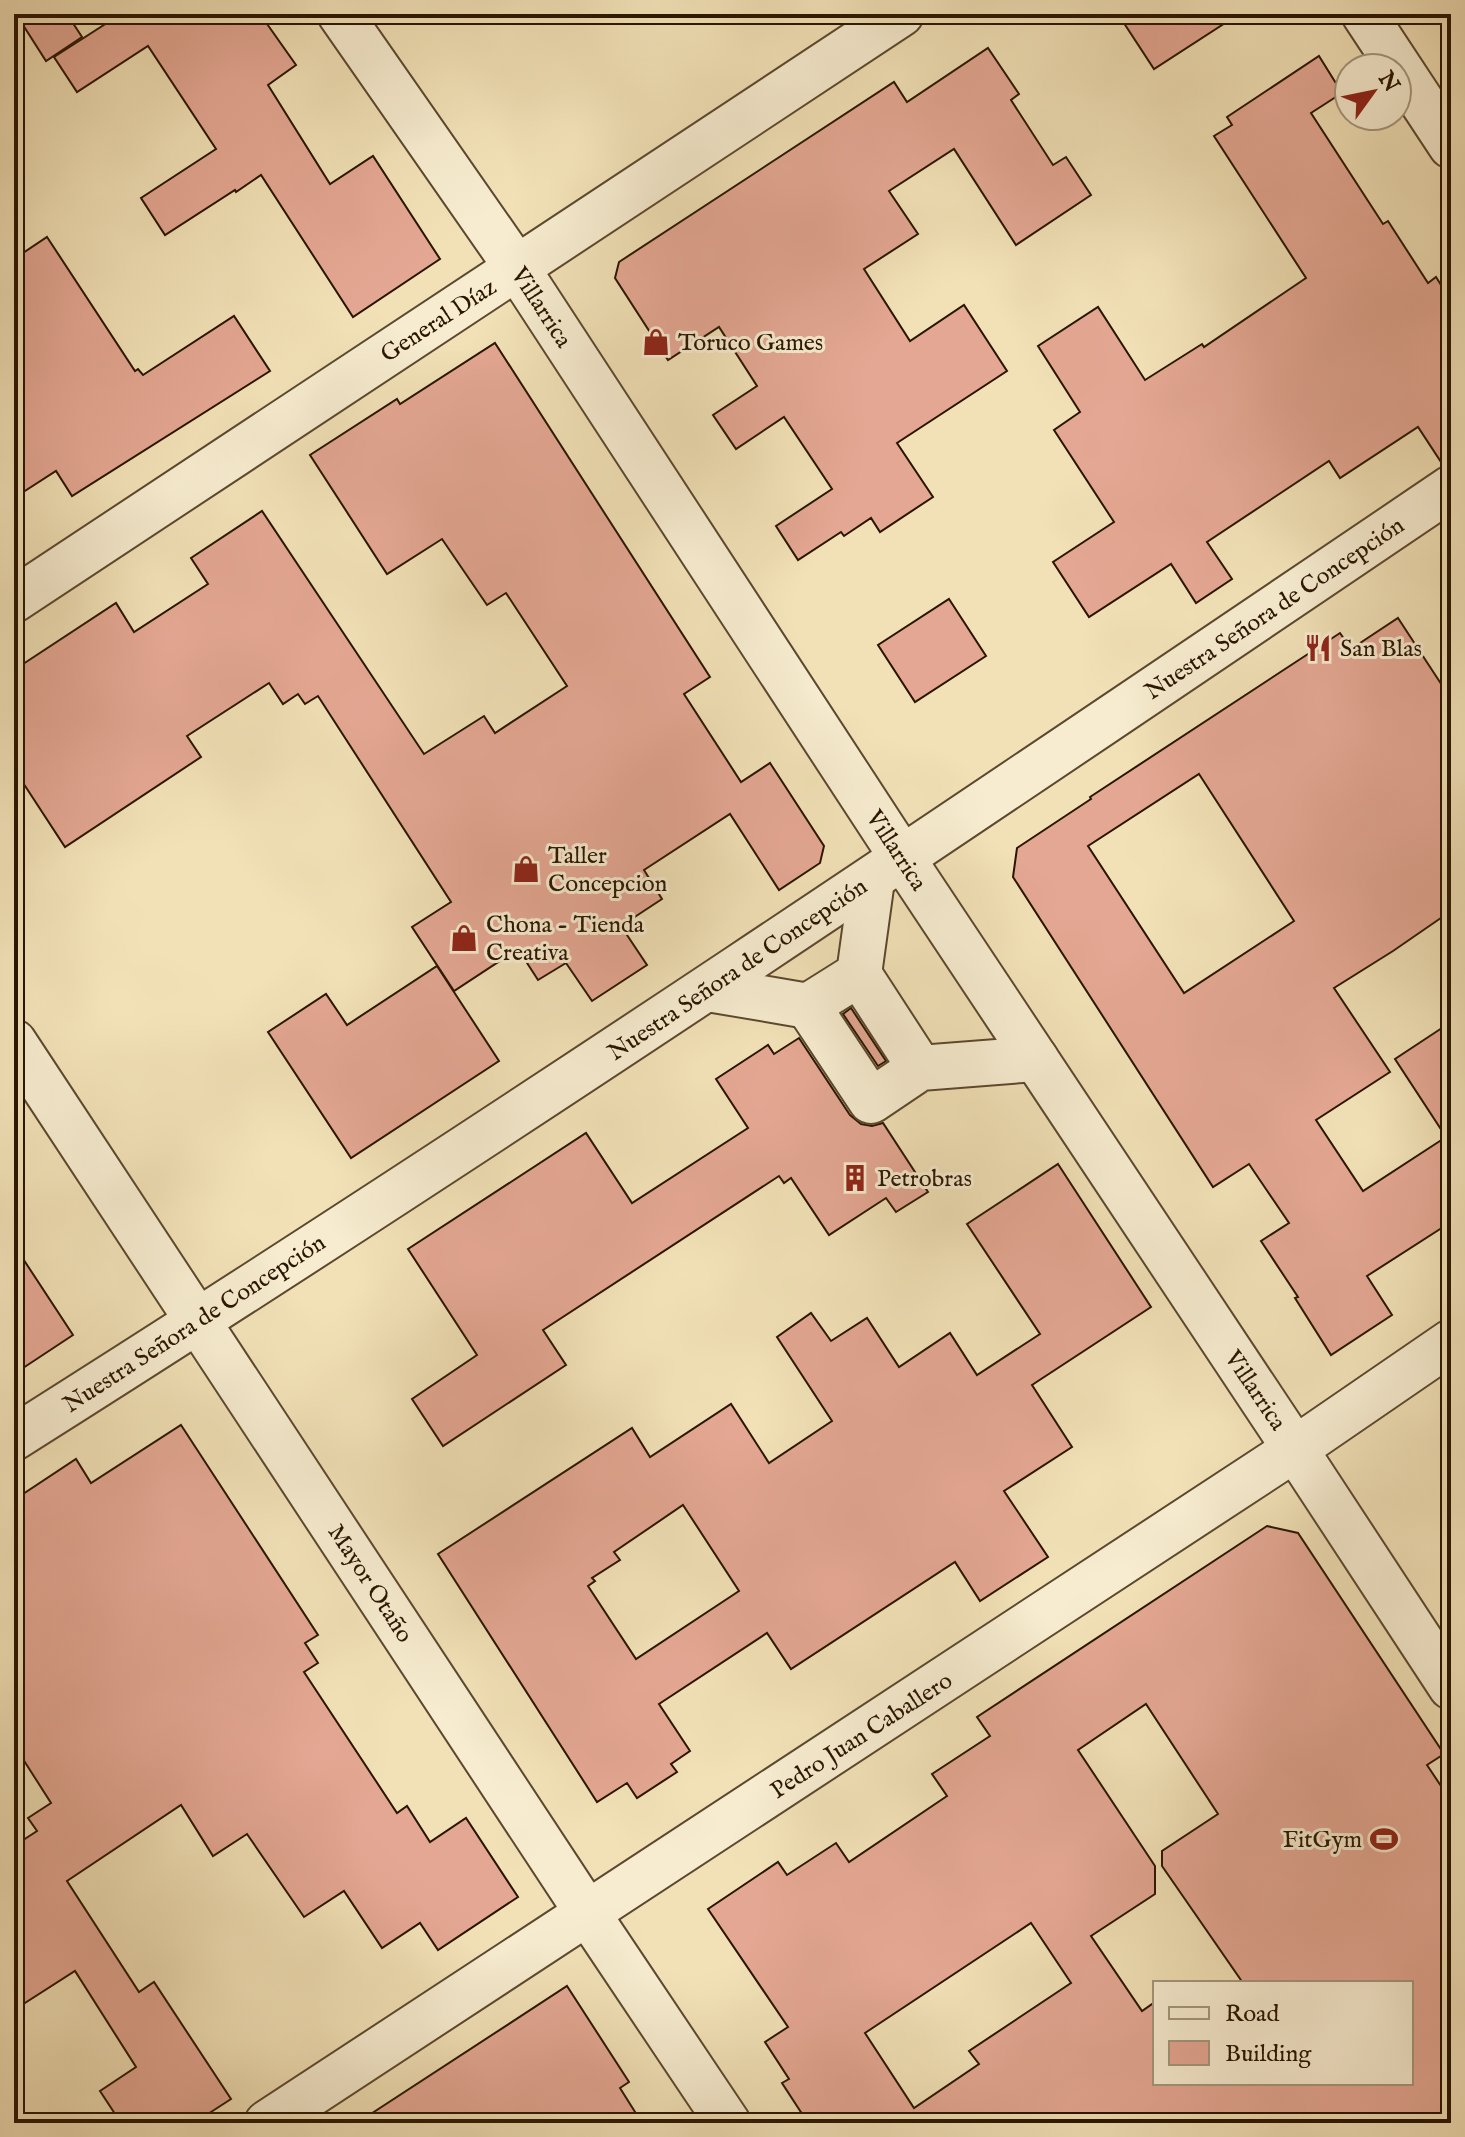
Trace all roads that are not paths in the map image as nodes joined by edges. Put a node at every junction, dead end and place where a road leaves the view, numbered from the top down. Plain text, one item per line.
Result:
1 (340, 14) edge
2 (901, 14) edge
3 (1364, 14) edge
4 (1451, 146) edge
5 (517, 268) junction
6 (1451, 488) edge
7 (14, 600) edge
8 (887, 870) junction
9 (859, 974) junction
10 (708, 989) junction
11 (808, 1006) junction
12 (14, 1042) edge
13 (1036, 1059) junction
14 (920, 1068) junction
15 (199, 1321) junction
16 (1451, 1342) edge
17 (14, 1438) edge
18 (1295, 1449) junction
19 (1451, 1687) edge
20 (588, 1914) junction
21 (267, 2123) edge
22 (728, 2123) edge

1 - 5 street, Villarrica
2 - 5 street, General Díaz
3 - 4 street
5 - 7 street, General Díaz
5 - 8 street, Villarrica
6 - 8 street, Nuestra Señora de Concepción
8 - 9 street
8 - 10 street, Nuestra Señora de Concepción
8 - 13 street, Villarrica
9 - 11 street
9 - 14 street
10 - 11 street
10 - 15 street, Nuestra Señora de Concepción
11 - 14 street
12 - 15 street, Mayor Otaño
13 - 14 street
13 - 18 street, Villarrica
15 - 17 street, Nuestra Señora de Concepción
15 - 20 street, Mayor Otaño
16 - 18 street, Pedro Juan Caballero
18 - 19 street, Villarrica
18 - 20 street, Pedro Juan Caballero
20 - 21 street, Pedro Juan Caballero
20 - 22 street, Mayor Otaño

